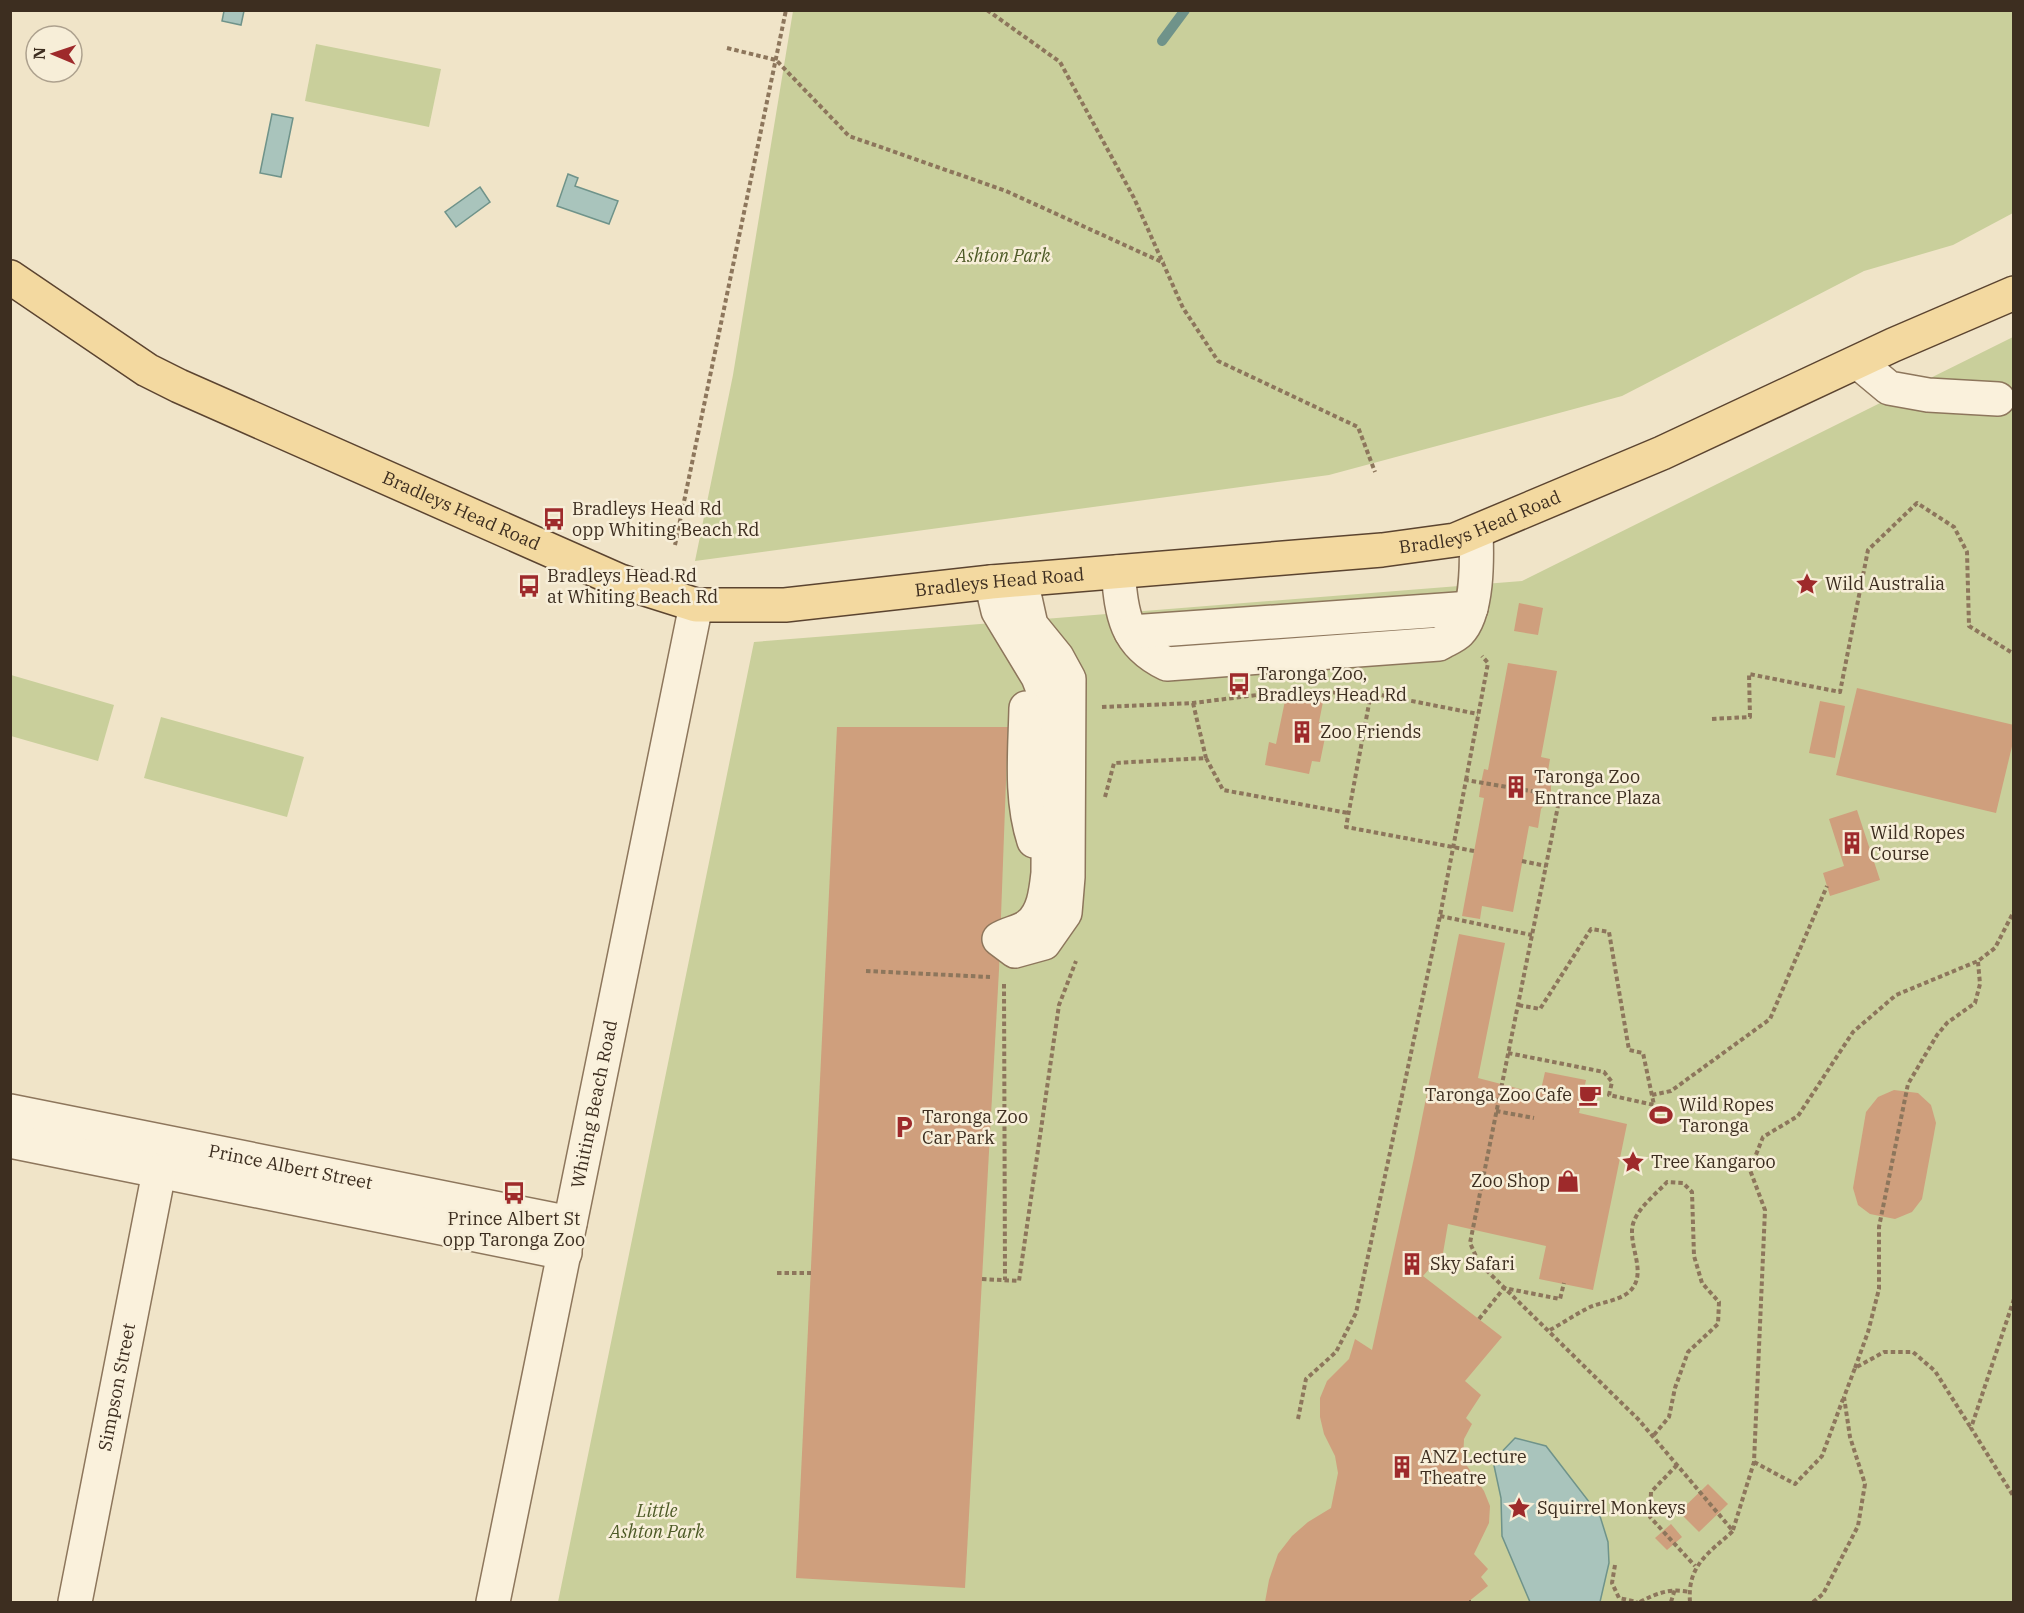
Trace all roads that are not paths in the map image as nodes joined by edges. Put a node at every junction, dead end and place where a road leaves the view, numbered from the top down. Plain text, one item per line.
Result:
1 (10, 277) edge
2 (2013, 293) edge
3 (1859, 363) junction
4 (1998, 399) dead end
5 (1476, 532) junction
6 (1118, 572) junction
7 (1006, 581) junction
8 (696, 604) junction
9 (10, 1111) edge
10 (10, 1142) edge
11 (159, 1172) junction
12 (567, 1238) junction
13 (75, 1602) edge
14 (494, 1602) edge

1 - 8 main road, Bradleys Head Road
2 - 3 main road, Bradleys Head Road
3 - 4 street
3 - 5 main road, Bradleys Head Road
5 - 6 main road, Bradleys Head Road
5 - 6 street
6 - 7 main road, Bradleys Head Road
7 - 7 street
7 - 8 main road, Bradleys Head Road
8 - 12 street, Whiting Beach Road
9 - 12 street, Prince Albert Street
10 - 11 street, Prince Albert Street
11 - 12 street, Prince Albert Street
11 - 13 street, Simpson Street
12 - 14 street, Whiting Beach Road

